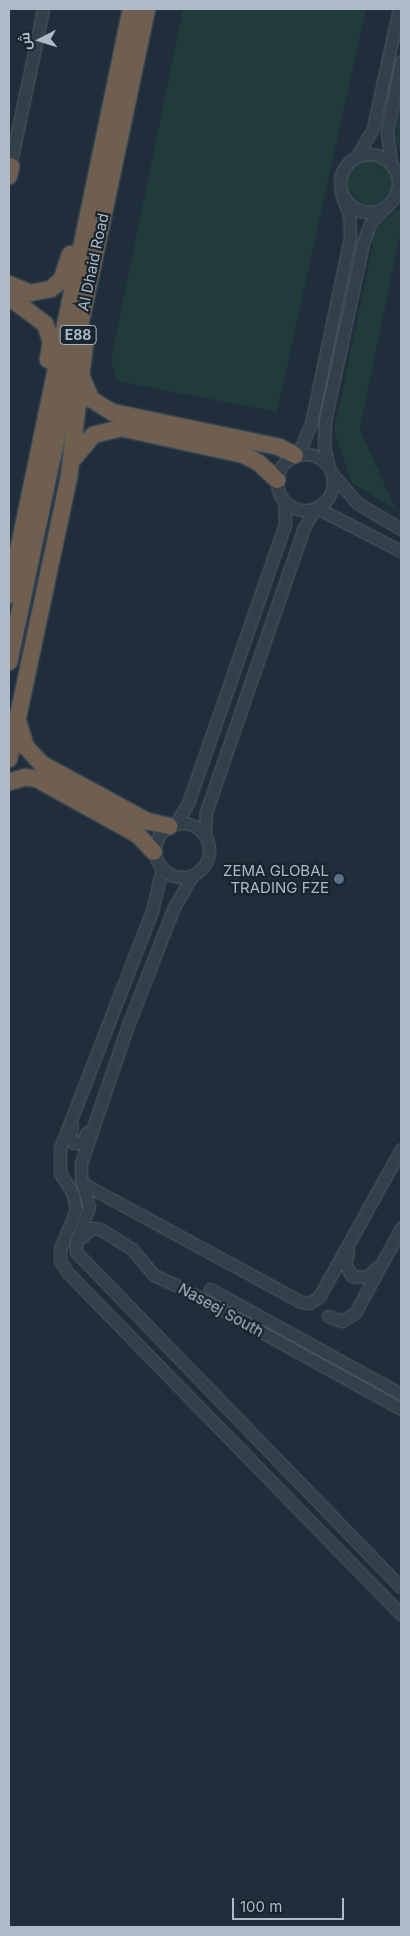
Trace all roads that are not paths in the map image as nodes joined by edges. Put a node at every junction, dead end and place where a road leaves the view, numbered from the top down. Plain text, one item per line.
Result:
1 (43, 9) edge
2 (131, 9) edge
3 (147, 9) edge
4 (399, 9) edge
5 (401, 61) edge
6 (102, 148) junction
7 (357, 156) junction
8 (391, 164) junction
9 (9, 171) edge
10 (341, 193) junction
11 (384, 208) junction
12 (10, 287) edge
13 (87, 291) junction
14 (82, 374) junction
15 (39, 450) junction
16 (297, 454) junction
17 (328, 464) junction
18 (333, 475) junction
19 (69, 477) junction
20 (277, 480) junction
21 (284, 501) junction
22 (316, 508) junction
23 (401, 529) edge
24 (401, 551) edge
25 (9, 595) edge
26 (9, 662) edge
27 (18, 717) junction
28 (9, 758) edge
29 (9, 782) edge
30 (173, 825) junction
31 (205, 835) junction
32 (154, 852) junction
33 (162, 869) junction
34 (192, 876) junction
35 (75, 1108) junction
36 (96, 1117) junction
37 (401, 1149) edge
38 (82, 1182) junction
39 (401, 1228) edge
40 (354, 1234) junction
41 (387, 1255) junction
42 (90, 1268) junction
43 (102, 1282) junction
44 (210, 1289) dead end
45 (88, 1294) junction
46 (328, 1316) dead end
47 (401, 1394) edge
48 (401, 1409) edge
49 (401, 1587) edge
50 (401, 1614) edge

1 - 9 street
2 - 6 highway, Al Dhaid Road / E88
3 - 13 highway, Al Dhaid Road / E88
4 - 7 street
5 - 8 street
6 - 12 highway
6 - 15 highway, Al Dhaid Road / E88
7 - 8 street
7 - 10 street
8 - 11 street
10 - 11 street
10 - 16 street
11 - 17 street
12 - 15 highway
13 - 14 highway
13 - 26 highway, Al Dhaid Road / E88
14 - 16 highway
14 - 19 highway
15 - 25 highway, Al Dhaid Road / E88
16 - 17 street
16 - 20 street
17 - 18 street
18 - 22 street
18 - 23 street
19 - 20 highway
19 - 27 highway
20 - 21 street
21 - 22 street
21 - 30 street
22 - 24 street
22 - 31 street
27 - 28 highway
27 - 30 highway
29 - 32 highway
30 - 31 street
30 - 32 street
31 - 34 street
32 - 33 street
33 - 34 street
33 - 35 street
34 - 36 street
35 - 36 street
35 - 45 street
36 - 38 street
37 - 40 street
38 - 40 street
38 - 42 street
39 - 41 street
40 - 41 street
41 - 46 street
42 - 43 street
42 - 48 street, Naseej South
43 - 45 street
43 - 49 street
44 - 47 street
45 - 50 street

